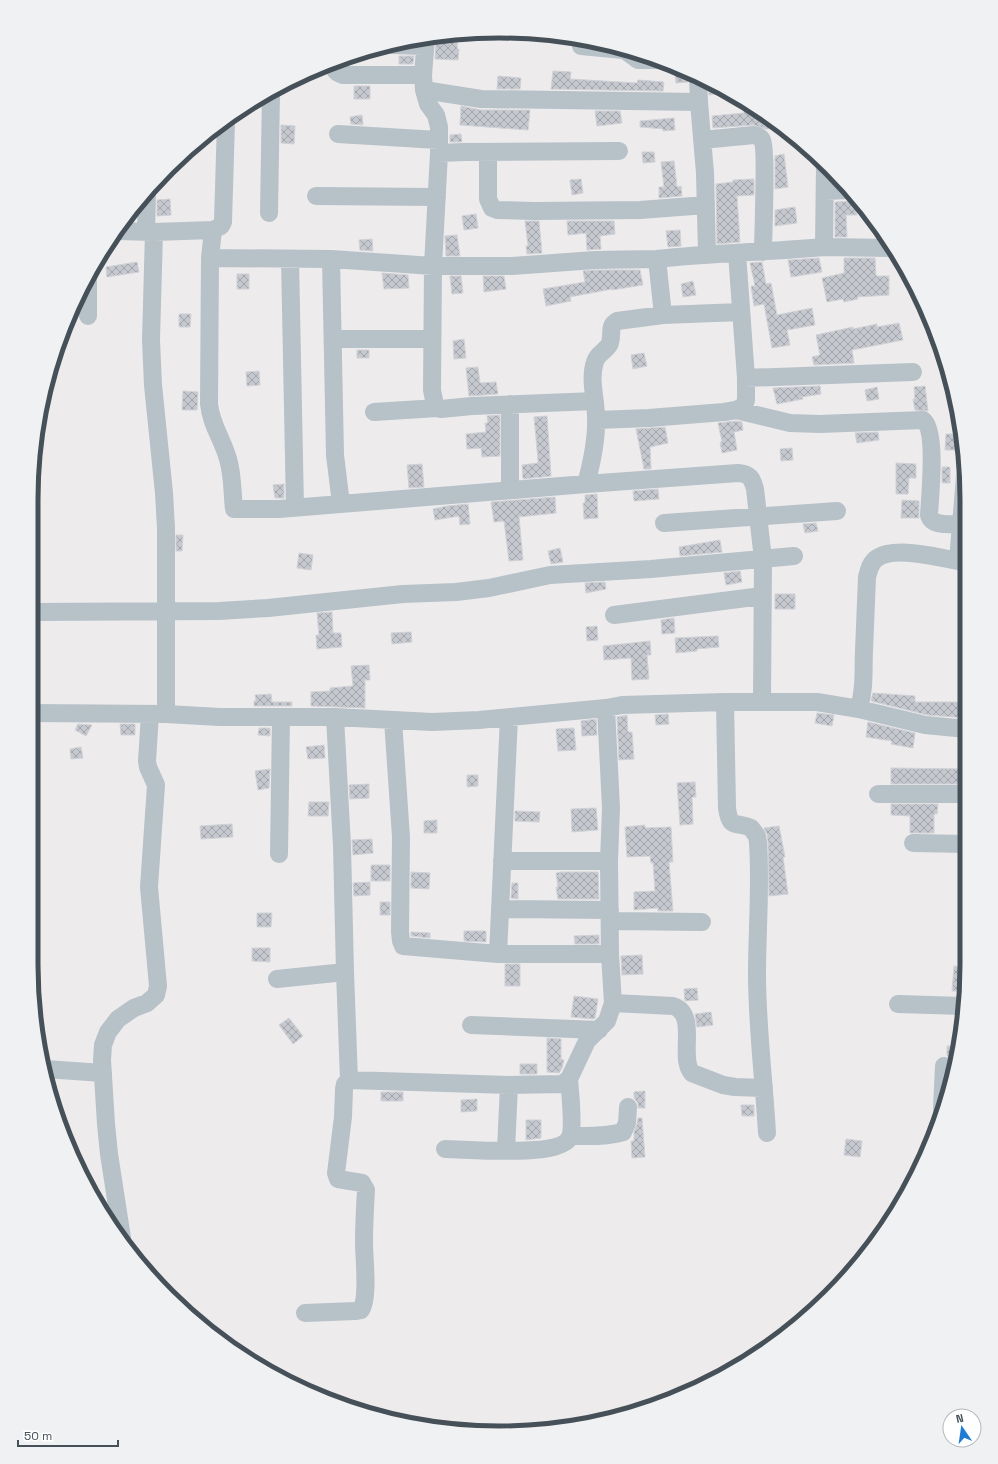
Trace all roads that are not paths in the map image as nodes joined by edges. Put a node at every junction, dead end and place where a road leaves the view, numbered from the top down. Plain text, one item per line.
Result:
1 (425, 44) edge
2 (581, 46) dead end
3 (586, 46) edge
4 (335, 68) edge
5 (423, 82) junction
6 (698, 84) edge
7 (271, 99) edge
8 (699, 102) junction
9 (226, 128) edge
10 (338, 134) dead end
11 (702, 140) junction
12 (438, 147) junction
13 (619, 151) dead end
14 (488, 152) junction
15 (825, 173) edge
16 (842, 190) edge
17 (826, 191) junction
18 (316, 196) dead end
19 (436, 197) junction
20 (148, 200) edge
21 (706, 205) junction
22 (269, 213) dead end
23 (213, 230) junction
24 (124, 231) edge
25 (150, 232) junction
26 (824, 247) junction
27 (885, 248) edge
28 (763, 252) junction
29 (737, 253) junction
30 (707, 254) junction
31 (210, 258) junction
32 (290, 259) junction
33 (331, 259) junction
34 (657, 259) junction
35 (433, 266) junction
36 (88, 291) edge
37 (741, 312) junction
38 (663, 315) junction
39 (88, 316) dead end
40 (333, 339) junction
41 (432, 339) junction
42 (913, 372) dead end
43 (746, 378) junction
44 (596, 401) junction
45 (510, 404) junction
46 (437, 408) junction
47 (736, 410) junction
48 (374, 412) dead end
49 (596, 420) junction
50 (586, 484) junction
51 (510, 490) junction
52 (341, 504) junction
53 (295, 508) junction
54 (837, 511) dead end
55 (759, 516) junction
56 (664, 523) dead end
57 (960, 524) edge
58 (794, 556) dead end
59 (763, 559) junction
60 (960, 561) edge
61 (762, 596) junction
62 (165, 610) junction
63 (38, 612) edge
64 (614, 615) dead end
65 (725, 702) junction
66 (762, 702) junction
67 (606, 708) junction
68 (859, 709) junction
69 (38, 713) edge
70 (158, 714) junction
71 (281, 717) junction
72 (335, 717) junction
73 (509, 717) junction
74 (393, 720) junction
75 (960, 728) edge
76 (878, 794) dead end
77 (960, 794) edge
78 (913, 843) dead end
79 (960, 844) edge
80 (279, 854) dead end
81 (502, 861) junction
82 (609, 861) junction
83 (500, 909) junction
84 (610, 916) junction
85 (702, 922) dead end
86 (498, 954) junction
87 (610, 954) junction
88 (344, 972) junction
89 (277, 979) dead end
90 (613, 1003) junction
91 (898, 1004) dead end
92 (958, 1006) edge
93 (471, 1025) dead end
94 (598, 1030) junction
95 (944, 1066) dead end
96 (50, 1069) edge
97 (103, 1074) junction
98 (569, 1079) junction
99 (349, 1080) junction
100 (508, 1085) junction
101 (764, 1088) junction
102 (943, 1088) edge
103 (628, 1107) dead end
104 (767, 1133) dead end
105 (571, 1136) junction
106 (445, 1148) dead end
107 (506, 1150) junction
108 (120, 1227) edge
109 (305, 1313) dead end

1 - 5 street
2 - 3 street
4 - 5 street
5 - 8 street
5 - 12 street
6 - 8 street
7 - 22 street
8 - 11 street
9 - 23 street
10 - 12 street
11 - 21 street
11 - 28 street
12 - 14 street
12 - 19 street
13 - 14 street
14 - 21 street
15 - 17 street
16 - 17 street
17 - 26 street
18 - 19 street
19 - 35 street
20 - 25 street
21 - 30 street
23 - 25 street
23 - 31 street
24 - 25 street
25 - 62 street
26 - 27 street
26 - 28 street
28 - 29 street
29 - 30 street
29 - 37 street
30 - 34 street
31 - 32 street
31 - 53 street
32 - 33 street
32 - 53 street
33 - 35 street
33 - 40 street
34 - 35 street
34 - 38 street
35 - 41 street
36 - 39 street
37 - 38 street
37 - 43 street
38 - 44 street
40 - 41 street
40 - 52 street
41 - 46 street
42 - 43 street
43 - 47 street
44 - 45 street
44 - 49 street
45 - 46 street
45 - 51 street
46 - 48 street
47 - 49 street
47 - 57 street
49 - 50 street
50 - 51 street
50 - 55 street
51 - 52 street
52 - 53 street
54 - 55 street
55 - 56 street
55 - 59 street
58 - 59 street
59 - 61 street
59 - 62 street
60 - 68 street
61 - 64 street
61 - 66 street
62 - 63 street
62 - 70 street
65 - 66 street
65 - 67 street
65 - 101 street
66 - 68 street
67 - 73 street
67 - 82 street
68 - 75 street
69 - 70 street
70 - 71 street
70 - 97 street
71 - 72 street
71 - 80 street
72 - 74 street
72 - 88 street
73 - 74 street
73 - 81 street
74 - 86 street
76 - 77 street
78 - 79 street
81 - 82 street
81 - 83 street
82 - 84 street
83 - 84 street
83 - 86 street
84 - 85 street
84 - 87 street
86 - 87 street
87 - 90 street
88 - 89 street
88 - 99 street
90 - 94 street
90 - 101 street
91 - 92 street
93 - 94 street
94 - 98 street
95 - 102 street
96 - 97 street
97 - 108 street
98 - 100 street
98 - 105 street
99 - 100 street
99 - 109 street
100 - 107 street
101 - 104 street
103 - 105 street
105 - 107 street
106 - 107 street

